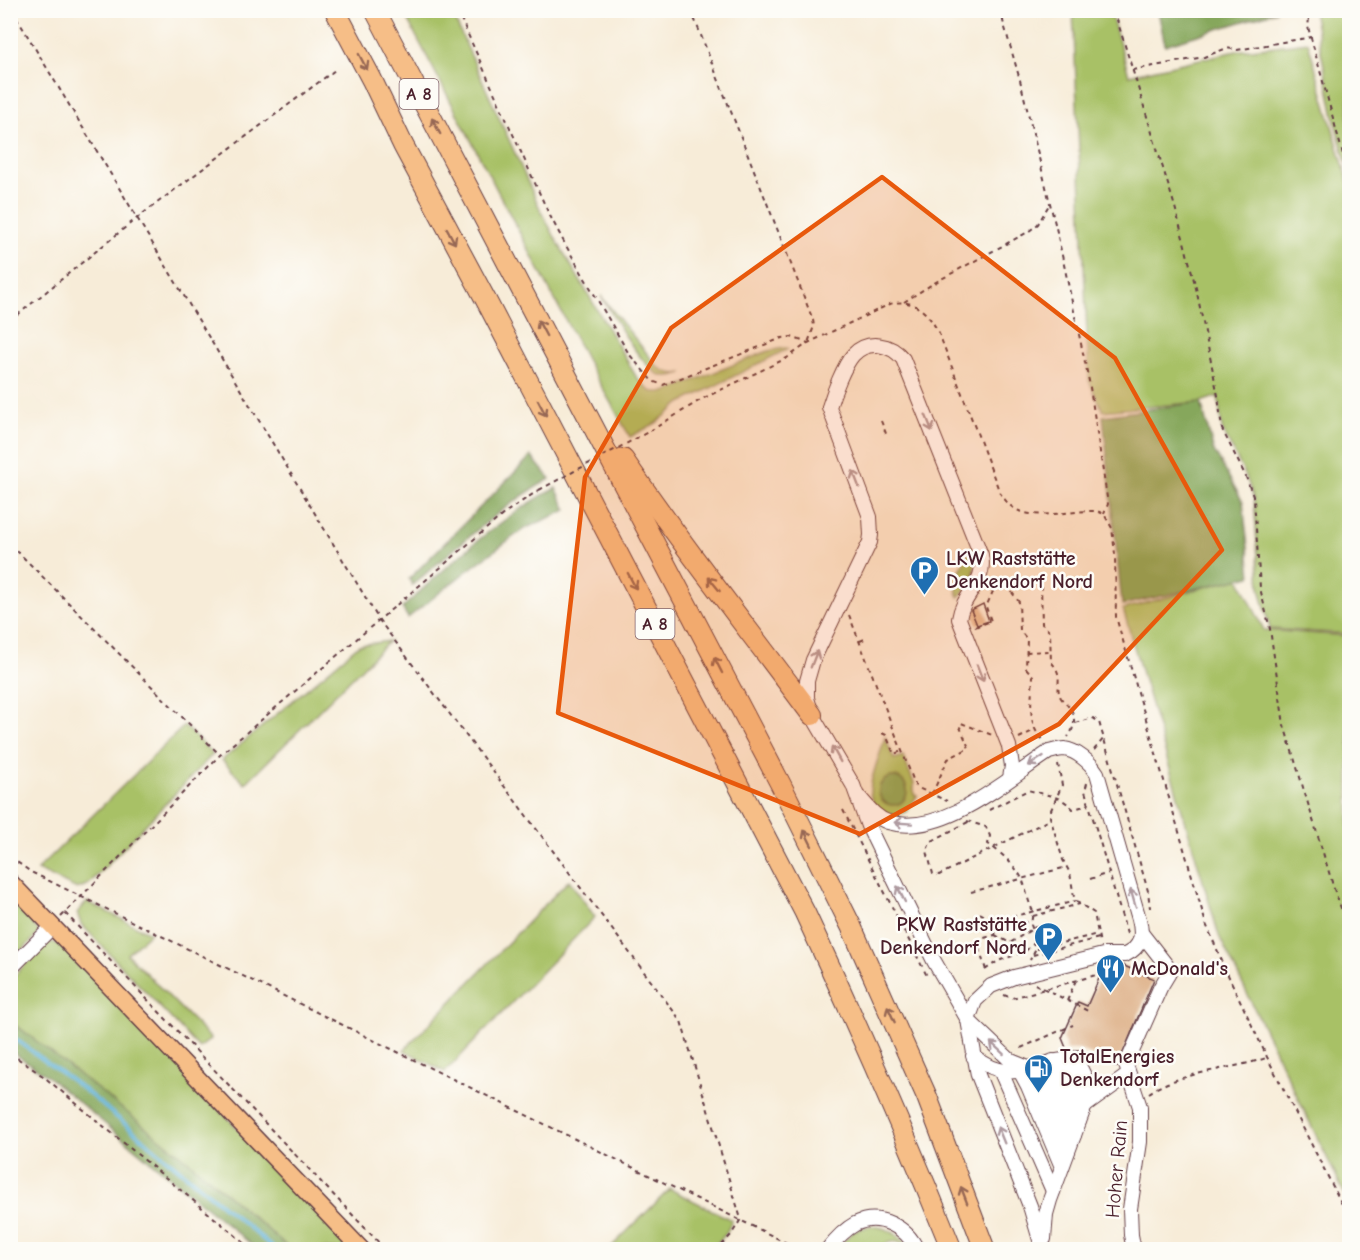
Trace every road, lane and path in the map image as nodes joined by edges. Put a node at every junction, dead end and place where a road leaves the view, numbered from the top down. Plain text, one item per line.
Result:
1 (12, 10) edge
2 (335, 10) edge
3 (375, 10) edge
4 (457, 10) edge
5 (691, 10) edge
6 (1114, 10) edge
7 (1310, 10) edge
8 (1003, 11) edge
9 (1312, 38) junction
10 (335, 70) dead end
11 (1132, 70) junction
12 (1350, 180) edge
13 (1050, 203) junction
14 (137, 218) junction
15 (904, 302) junction
16 (10, 321) edge
17 (808, 344) junction
18 (570, 380) junction
19 (881, 421) dead end
20 (887, 436) dead end
21 (1104, 514) junction
22 (10, 544) edge
23 (1041, 585) dead end
24 (842, 598) junction
25 (379, 620) junction
26 (964, 631) junction
27 (867, 638) dead end
28 (860, 641) junction
29 (1050, 651) junction
30 (1026, 652) junction
31 (812, 715) junction
32 (1035, 730) junction
33 (882, 733) dead end
34 (1008, 744) junction
35 (1055, 747) junction
36 (903, 751) junction
37 (220, 755) junction
38 (1010, 778) junction
39 (1085, 791) dead end
40 (932, 794) junction
41 (857, 795) junction
42 (1057, 797) junction
43 (1089, 805) junction
44 (958, 812) junction
45 (1051, 819) junction
46 (969, 822) junction
47 (994, 848) junction
48 (10, 857) edge
49 (1067, 867) junction
50 (1109, 873) junction
51 (1022, 879) junction
52 (1090, 879) dead end
53 (10, 882) edge
54 (971, 892) dead end
55 (81, 895) junction
56 (1076, 901) junction
57 (1080, 904) junction
58 (1033, 911) junction
59 (65, 913) junction
60 (980, 913) dead end
61 (1033, 916) junction
62 (1032, 920) junction
63 (993, 921) junction
64 (1040, 924) dead end
65 (52, 927) junction
66 (1032, 929) junction
67 (996, 930) junction
68 (1350, 932) edge
69 (1098, 934) dead end
70 (1142, 934) junction
71 (995, 935) junction
72 (1099, 938) dead end
73 (1038, 941) junction
74 (1036, 950) junction
75 (1132, 952) junction
76 (1033, 955) junction
77 (1103, 955) junction
78 (10, 969) edge
79 (1029, 973) junction
80 (1076, 980) junction
81 (1041, 989) junction
82 (1067, 1001) junction
83 (1088, 1011) dead end
84 (968, 1020) junction
85 (1073, 1025) dead end
86 (1021, 1047) dead end
87 (10, 1053) edge
88 (973, 1056) junction
89 (1267, 1057) junction
90 (1039, 1073) junction
91 (1128, 1075) junction
92 (1155, 1089) dead end
93 (1053, 1098) junction
94 (1085, 1106) junction
95 (1079, 1120) junction
96 (1074, 1135) junction
97 (1068, 1150) junction
98 (1057, 1179) junction
99 (741, 1219) junction
100 (1350, 1220) edge
101 (253, 1250) edge
102 (362, 1250) edge
103 (386, 1250) edge
104 (717, 1250) edge
105 (801, 1250) edge
106 (827, 1250) edge
107 (917, 1250) edge
108 (952, 1250) edge
109 (985, 1250) edge
110 (1044, 1250) edge
111 (1134, 1250) edge

1 - 14 path
2 -> 108 highway, A 8
18 -> 3 highway, A 8
4 - 17 path
5 - 17 path
6 - 11 path
7 - 9 path
8 - 13 path
9 - 11 path
9 - 12 path
10 - 14 path
11 - 68 path
13 - 15 path
13 - 21 path
14 - 16 path
14 - 25 path
15 - 17 path
15 - 21 path
17 - 25 path, bridge
31 -> 18 highway
109 -> 18 highway, A 8
19 - 20 path
21 - 89 path
22 - 37 path
23 - 29 path
24 -> 26 lane
24 - 28 path
31 -> 24 lane
25 - 37 path
25 - 99 path
26 - 30 path
26 -> 34 lane
27 - 28 path
28 - 36 path
29 - 30 path
29 - 35 path
30 - 32 path
41 -> 31 lane
32 - 34 path
32 - 35 path
33 - 36 path
34 - 38 lane
34 - 40 path
35 -> 38 lane
35 - 42 path
70 -> 35 lane
36 - 40 path
37 - 55 path
38 - 44 lane
39 - 43 path
40 - 44 path
44 -> 41 lane
84 -> 41 lane
42 - 43 path
42 - 45 path
42 - 46 path
43 - 50 path
44 - 46 path
45 - 47 path
45 - 49 path
46 - 47 path
46 - 47 path
47 - 51 path
48 - 55 path
49 - 51 path
49 - 56 path
50 - 52 path
50 - 75 path
51 - 54 path
51 - 58 path
53 - 65 main road
55 - 59 path
55 - 99 path
56 - 57 path
56 - 58 path
57 - 61 path
57 - 77 path
58 - 61 path
58 - 63 path
59 - 65 path
59 - 103 path
60 - 63 path
61 - 62 path
62 - 66 path
62 - 67 path
63 - 67 path
64 - 66 path
65 - 78 lane
65 - 102 main road
66 - 71 path
66 - 73 path
67 - 71 path
69 - 74 path
70 - 75 lane
70 - 91 lane
71 - 73 path
72 - 76 path
73 - 74 path
74 - 76 path
75 - 77 lane
76 - 79 path
77 - 79 lane
77 - 80 path
79 - 81 path
79 - 84 lane
80 - 81 path
80 - 82 path
81 - 82 path
82 - 83 path
84 - 88 lane
90 -> 84 lane
85 - 86 path
87 - 101 path
88 - 90 lane
110 -> 88 lane
89 - 92 path
89 - 100 path
90 - 93 lane
90 - 93 lane
90 - 93 lane
90 - 93 lane
91 - 94 lane
91 - 111 lane, Hoher Rain
93 - 94 lane
93 - 95 lane
93 - 96 lane
93 - 97 lane
93 - 98 lane
93 - 98 lane
94 - 95 lane
95 - 96 lane
96 - 97 lane
97 - 98 lane
98 - 110 lane
99 - 104 path
99 - 105 path
106 - 107 lane

